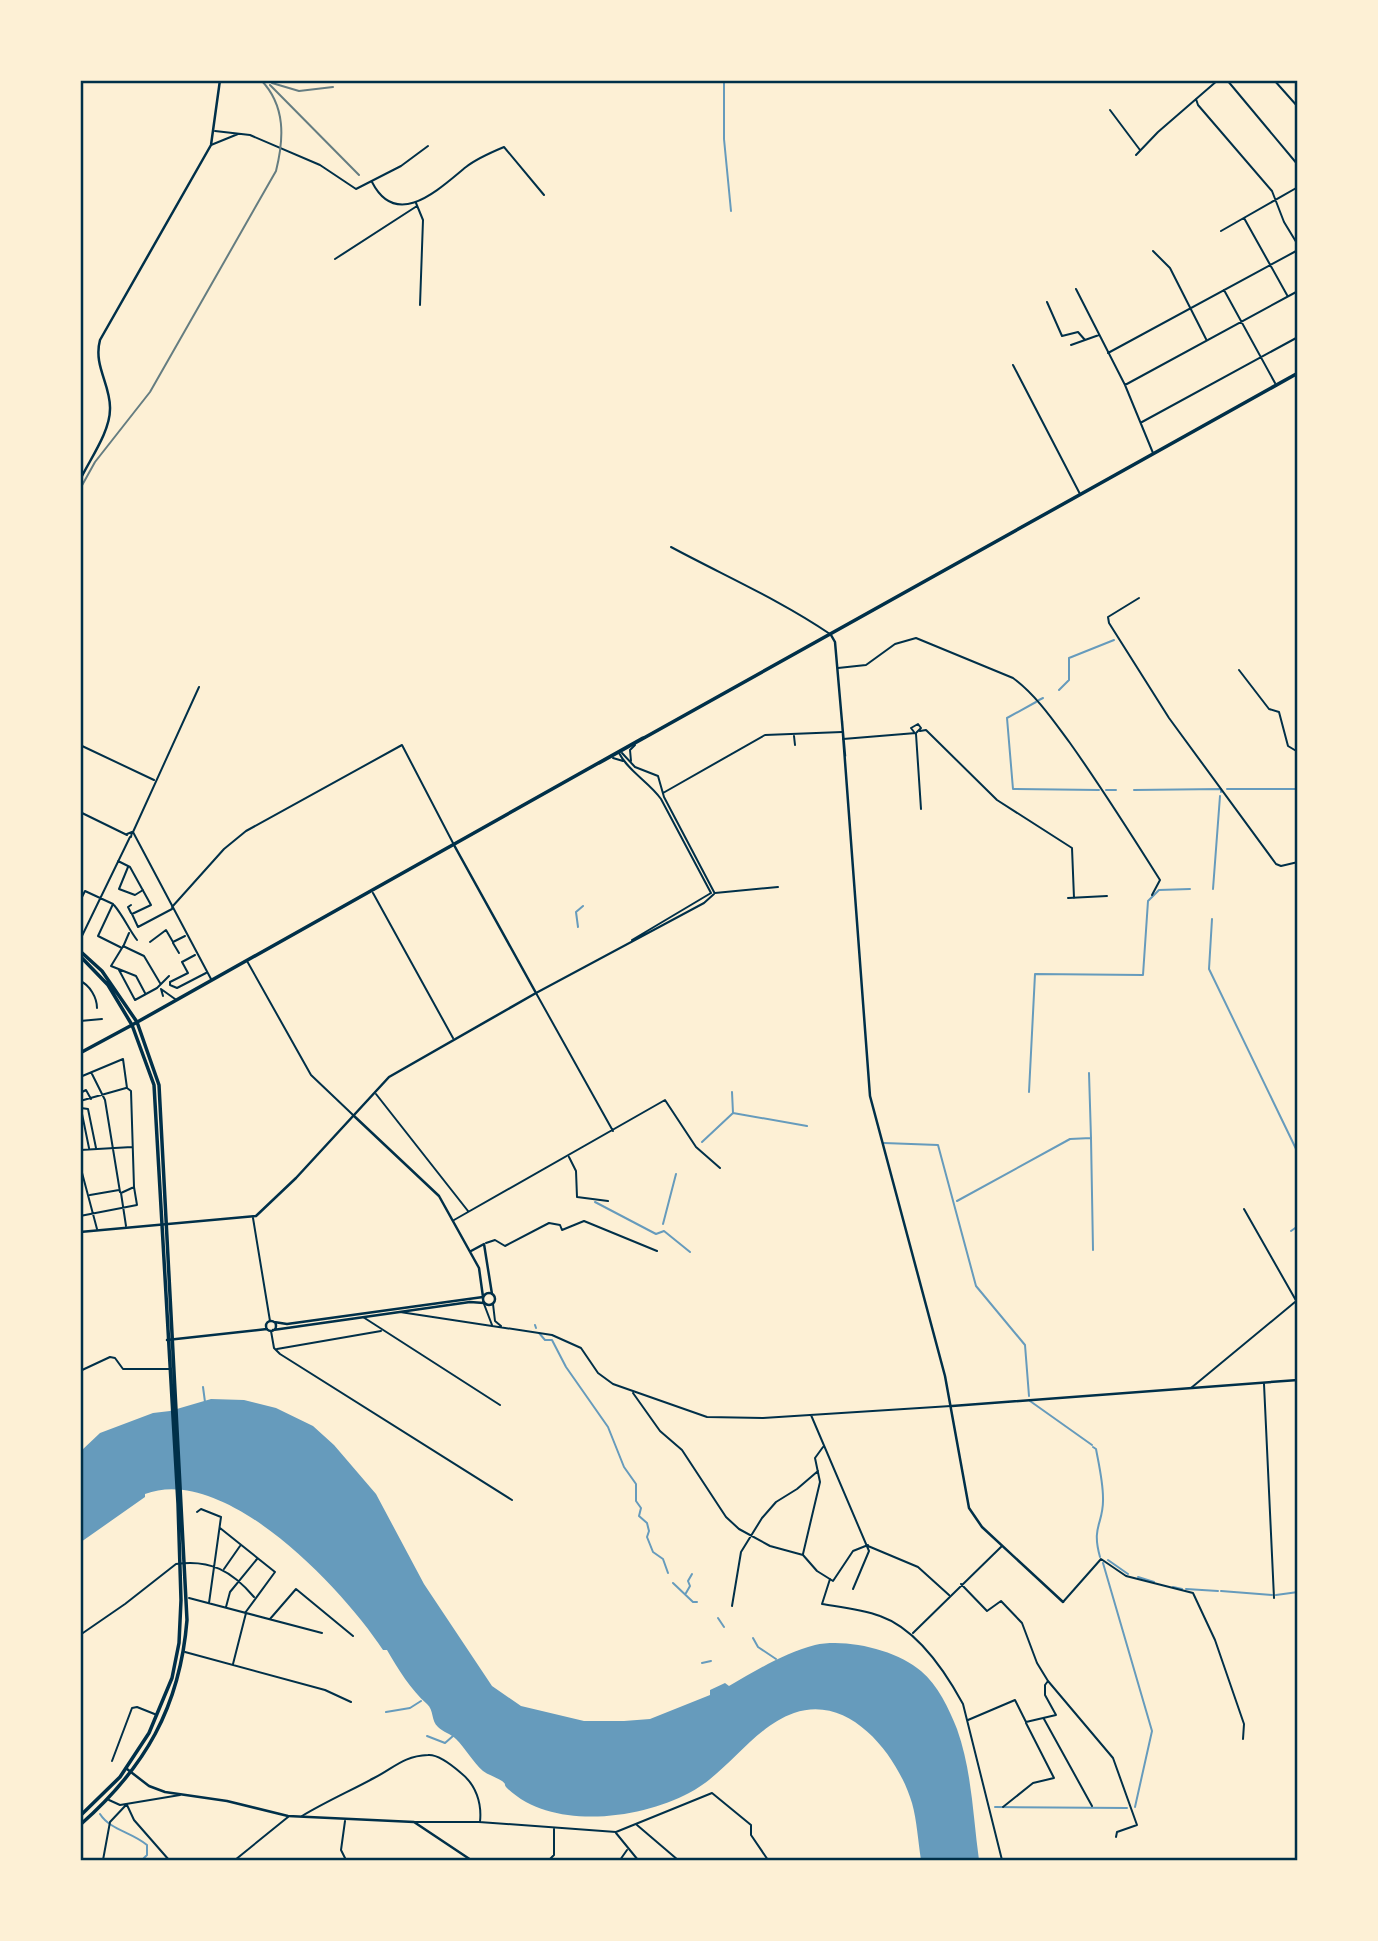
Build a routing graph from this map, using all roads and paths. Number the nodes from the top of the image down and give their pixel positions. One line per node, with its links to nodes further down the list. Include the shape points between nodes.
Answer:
1 (220, 80): 8 (street)
2 (1219, 80): 5 (street)
3 (1227, 80): 16 (street)
4 (1274, 80): 6 (street)
5 (1196, 99): 14 (street); 20 (street)
6 (1297, 107)
7 (1110, 110): 14 (street)
8 (215, 131): 9 (street); 12 (street)
9 (220, 132): 10 (street); 11 (street)
10 (242, 134): 11 (street); 17 (street, via 320,165 356,189)
11 (225, 138): 12 (street)
12 (211, 145): 51 (street, via 100,340 99,365 110,416)
13 (428, 146): 17 (street)
14 (1140, 151): 15 (street)
15 (1136, 155)
16 (1297, 166)
17 (372, 181): 21 (street, via 392,202)
18 (1297, 187): 20 (street)
19 (544, 195): 21 (street, via 504,147 468,165 424,201)
20 (1277, 200): 23 (street); 25 (street)
21 (415, 202): 22 (street)
22 (418, 206): 28 (street); 35 (street, via 423,220)
23 (1244, 218): 24 (street); 29 (street)
24 (1221, 231)
25 (1297, 245)
26 (1297, 250): 29 (street)
27 (1153, 251): 36 (street, via 1171,268)
28 (335, 259)
29 (1270, 264): 31 (street); 33 (street)
30 (1076, 289): 38 (street)
31 (1224, 289): 36 (street); 37 (street)
32 (1297, 291): 33 (street)
33 (1287, 296): 37 (street)
34 (1047, 302): 41 (street, via 1062,336 1080,332)
35 (420, 305)
36 (1190, 307): 40 (street); 43 (street)
37 (1241, 322): 40 (street); 44 (street)
38 (1100, 335): 41 (street); 43 (street)
39 (1297, 337): 44 (street)
40 (1207, 340): 48 (street)
41 (1085, 341): 42 (street)
42 (1071, 345)
43 (1108, 353): 48 (street)
44 (1261, 357): 47 (street); 49 (street)
45 (1013, 365): 52 (street)
46 (1297, 373): 47 (main road)
47 (1275, 385): 50 (main road)
48 (1125, 386): 49 (street)
49 (1141, 423): 50 (street)
50 (1154, 454): 52 (main road)
51 (80, 480)
52 (1081, 495): 55 (main road)
53 (671, 547): 55 (street, via 758,589)
54 (1139, 598): 85 (street, via 1108,617 1109,623 1169,718 1276,864)
55 (831, 635): 56 (street); 63 (main road)
56 (837, 667): 59 (street); 91 (street, via 866,665 895,644 916,638 1013,678 1052,720 1109,799 1160,880)
57 (1239, 670): 69 (street, via 1269,709 1279,712 1288,746)
58 (199, 687): 75 (street)
59 (842, 721): 60 (street); 64 (street)
60 (842, 732): 62 (street); 64 (street)
61 (917, 732): 64 (street); 80 (street); 96 (street, via 926,730 998,800 1072,848)
62 (794, 735): 67 (street); 79 (street, via 765,735)
63 (643, 738): 66 (main road); 68 (main road)
64 (844, 739): 192 (street, via 870,1096)
65 (80, 745): 75 (street)
66 (635, 745): 68 (main road); 72 (street, via 629,755)
67 (795, 745)
68 (620, 752): 70 (main road); 71 (street); 72 (street); 73 (main road)
69 (1297, 752)
70 (612, 758): 71 (street); 73 (main road)
71 (624, 761): 76 (street)
72 (633, 765): 74 (street)
73 (595, 767): 83 (main road)
74 (650, 773): 76 (street); 77 (street, via 657,775)
75 (155, 780): 82 (street)
76 (646, 780): 78 (street)
77 (658, 782): 78 (street); 79 (street)
78 (651, 785): 90 (street)
79 (663, 793): 90 (street)
80 (920, 809)
81 (80, 812): 82 (street)
82 (129, 835): 84 (street); 99 (street)
83 (454, 845): 89 (main road); 99 (street, via 402,746 246,831); 120 (street)
84 (118, 861): 86 (street); 94 (street)
85 (1297, 862)
86 (129, 866): 88 (street); 88 (street, via 119,889 135,895)
87 (778, 887): 90 (street)
88 (143, 890): 100 (street, via 151,905)
89 (372, 892): 112 (main road); 127 (street)
90 (713, 893): 120 (street)
91 (1152, 895)
92 (1108, 896): 96 (street)
93 (81, 898): 94 (street, via 85,891)
94 (100, 898): 97 (street); 101 (street)
95 (1068, 898): 96 (street)
96 (1074, 898)
97 (113, 904): 102 (street, via 126,918); 108 (street, via 98,936)
98 (131, 905): 100 (street)
99 (172, 908): 100 (street, via 138,927); 103 (street)
100 (132, 914)
101 (82, 932): 104 (street)
102 (130, 932): 105 (street); 108 (street)
103 (187, 935): 107 (street); 111 (street)
104 (80, 940)
105 (137, 940)
106 (150, 942): 107 (street, via 166,930)
107 (173, 942): 109 (street)
108 (122, 947): 113 (street, via 111,966); 118 (street, via 144,956)
109 (179, 953)
110 (80, 954): 126 (main road)
111 (197, 954): 114 (street); 114 (street, via 182,962 188,973 170,985 177,989)
112 (247, 961): 116 (main road); 137 (street, via 311,1075)
113 (119, 969): 119 (street, via 136,976); 119 (street, via 135,1000)
114 (207, 973): 116 (street)
115 (169, 976): 118 (street)
116 (211, 980): 122 (main road)
117 (80, 981): 123 (street, via 86,983)
118 (160, 984): 119 (street)
119 (145, 993)
120 (537, 993): 127 (street); 138 (street)
121 (163, 996): 122 (street, via 161,989)
122 (176, 1000): 126 (main road)
123 (97, 1008)
124 (102, 1019): 125 (street)
125 (80, 1021)
126 (134, 1023): 128 (main road); 158 (main road, via 154,1085); 159 (main road, via 159,1085)
127 (454, 1040): 132 (street, via 393,1074)
128 (80, 1053)
129 (91, 1072): 130 (street); 131 (street, via 122,1057); 134 (street)
130 (80, 1077)
131 (127, 1088): 134 (street); 139 (street, via 131,1091)
132 (374, 1091): 137 (street); 153 (street)
133 (80, 1093): 135 (street, via 86,1090)
134 (103, 1093): 135 (street); 142 (street)
135 (91, 1099): 136 (street)
136 (81, 1105): 140 (street, via 88,1109); 141 (street)
137 (353, 1115): 156 (street); 157 (street, via 439,1196)
138 (612, 1131): 144 (street); 146 (street, via 665,1100 696,1147)
139 (132, 1147): 142 (street); 147 (street)
140 (96, 1148): 141 (street); 142 (street)
141 (89, 1149): 143 (street)
142 (112, 1149): 148 (street)
143 (80, 1150)
144 (568, 1156): 150 (street, via 576,1171 577,1197); 153 (street)
145 (81, 1168): 149 (street)
146 (720, 1168)
147 (134, 1187): 148 (street); 151 (street, via 137,1205)
148 (120, 1191): 149 (street); 151 (street)
149 (88, 1196): 154 (street)
150 (608, 1201)
151 (123, 1208): 154 (street); 160 (street)
152 (1244, 1209): 169 (street)
153 (468, 1212): 157 (street)
154 (93, 1214): 155 (street); 161 (street)
155 (80, 1216)
156 (253, 1217): 159 (street); 174 (street)
157 (453, 1220): 164 (street)
158 (160, 1223): 159 (street); 160 (street); 181 (main road)
159 (167, 1223): 182 (main road)
160 (126, 1226): 161 (street)
161 (97, 1229): 162 (street)
162 (80, 1232)
163 (484, 1244): 164 (street); 165 (street, via 495,1240 505,1246 549,1223 562,1230 584,1221); 166 (street)
164 (471, 1251): 167 (street, via 483,1279)
165 (657, 1251)
166 (492, 1294): 167 (street); 170 (street)
167 (483, 1297): 168 (street); 174 (street, via 287,1324)
168 (484, 1303): 170 (street); 171 (street); 176 (street)
169 (1296, 1303): 189 (street)
170 (493, 1304): 173 (street)
171 (400, 1312): 172 (street); 176 (street)
172 (363, 1317): 179 (street); 180 (street)
173 (495, 1321): 176 (street); 177 (street)
174 (272, 1322): 175 (street); 179 (street)
175 (266, 1325): 178 (street); 179 (street)
176 (492, 1325): 177 (street)
177 (502, 1327): 190 (street, via 552,1335 581,1348 606,1380)
178 (258, 1329): 179 (street); 182 (street)
179 (270, 1330): 183 (street)
180 (382, 1331): 183 (street); 191 (street)
181 (167, 1340): 182 (street); 184 (main road)
182 (172, 1340): 188 (main road)
183 (275, 1350): 196 (street)
184 (169, 1369): 185 (street, via 123,1369 110,1357); 188 (main road)
185 (80, 1371)
186 (1297, 1380): 187 (street)
187 (1264, 1382): 189 (street); 217 (street)
188 (174, 1387): 197 (main road)
189 (1191, 1388): 192 (street)
190 (633, 1393): 193 (street, via 716,1419); 200 (street, via 660,1432 682,1450 726,1517)
191 (500, 1405)
192 (952, 1406): 193 (street); 203 (street, via 969,1508 974,1519)
193 (811, 1415): 194 (street)
194 (824, 1446): 195 (street, via 815,1458); 202 (street)
195 (818, 1471): 200 (street, via 769,1509); 204 (street, via 816,1511)
196 (512, 1500)
197 (181, 1504): 206 (main road); 207 (main road)
198 (197, 1512): 199 (street, via 219,1514)
199 (220, 1528): 201 (street); 208 (street)
200 (753, 1535): 204 (street, via 770,1546); 220 (street, via 741,1552)
201 (241, 1545): 205 (street); 209 (street)
202 (867, 1545): 211 (street, via 853,1551); 213 (street, via 869,1556); 214 (street, via 918,1567)
203 (1003, 1545): 212 (street); 218 (street)
204 (803, 1555): 211 (street)
205 (258, 1558): 210 (street); 216 (street, via 275,1572)
206 (179, 1563): 207 (street); 223 (main road); 227 (street)
207 (185, 1563): 208 (street); 215 (main road)
208 (214, 1565): 209 (street); 219 (street)
209 (224, 1569): 210 (street)
210 (239, 1580): 216 (street); 221 (street)
211 (831, 1580): 230 (street, via 822,1604 883,1617)
212 (961, 1584): 214 (street); 234 (street, via 987,1611 1001,1601 1022,1623)
213 (853, 1589)
214 (949, 1595): 230 (street)
215 (187, 1597): 219 (street); 224 (main road)
216 (254, 1597): 222 (street)
217 (1274, 1598)
218 (1063, 1602): 240 (street, via 1101,1559 1126,1576 1193,1593 1244,1724)
219 (209, 1603): 221 (street)
220 (732, 1606)
221 (226, 1608): 222 (street)
222 (245, 1613): 225 (street); 233 (street)
223 (181, 1619): 224 (main road); 228 (main road)
224 (187, 1620): 229 (main road)
225 (270, 1620): 226 (street); 231 (street, via 295,1589)
226 (323, 1633)
227 (80, 1634)
228 (180, 1634): 229 (main road); 236 (main road, via 172,1678)
229 (186, 1634): 232 (main road)
230 (912, 1634): 238 (street, via 948,1679)
231 (353, 1636)
232 (184, 1651): 233 (street); 243 (main road, via 168,1709)
233 (233, 1665): 235 (street, via 325,1690)
234 (1048, 1681): 237 (street, via 1045,1695 1056,1714); 261 (street, via 1113,1758 1137,1825 1117,1832)
235 (351, 1702)
236 (158, 1715): 241 (street, via 132,1708); 242 (main road)
237 (1044, 1718): 239 (street); 247 (street)
238 (967, 1720): 239 (street, via 1014,1700); 273 (street)
239 (1026, 1722): 248 (street, via 1054,1778 1033,1783)
240 (1243, 1739)
241 (112, 1761)
242 (127, 1769): 243 (street); 249 (main road)
243 (132, 1774): 244 (street, via 156,1789); 245 (main road)
244 (181, 1795): 246 (street); 250 (street)
245 (109, 1800): 246 (street); 256 (main road)
246 (126, 1804): 263 (street, via 110,1822); 264 (street)
247 (1092, 1806)
248 (1003, 1807)
249 (80, 1814)
250 (288, 1816): 251 (street); 265 (street)
251 (298, 1818): 252 (street); 255 (street, via 375,1778 399,1760 430,1755 473,1784)
252 (345, 1820): 253 (street); 266 (street, via 341,1850)
253 (414, 1822): 254 (street); 258 (street)
254 (427, 1822): 255 (street); 258 (street)
255 (480, 1822): 259 (street)
256 (80, 1825)
257 (636, 1825): 260 (street); 271 (street); 272 (street, via 712,1793 751,1825 751,1835)
258 (425, 1827): 267 (street)
259 (554, 1828): 260 (street); 268 (street, via 554,1855)
260 (616, 1832): 262 (street)
261 (1116, 1837)
262 (628, 1850): 269 (street); 270 (street)
263 (103, 1860)
264 (169, 1860)
265 (235, 1860)
266 (346, 1860)
267 (471, 1860)
268 (549, 1860)
269 (620, 1860)
270 (638, 1860)
271 (678, 1860)
272 (768, 1860)
273 (1002, 1860)

